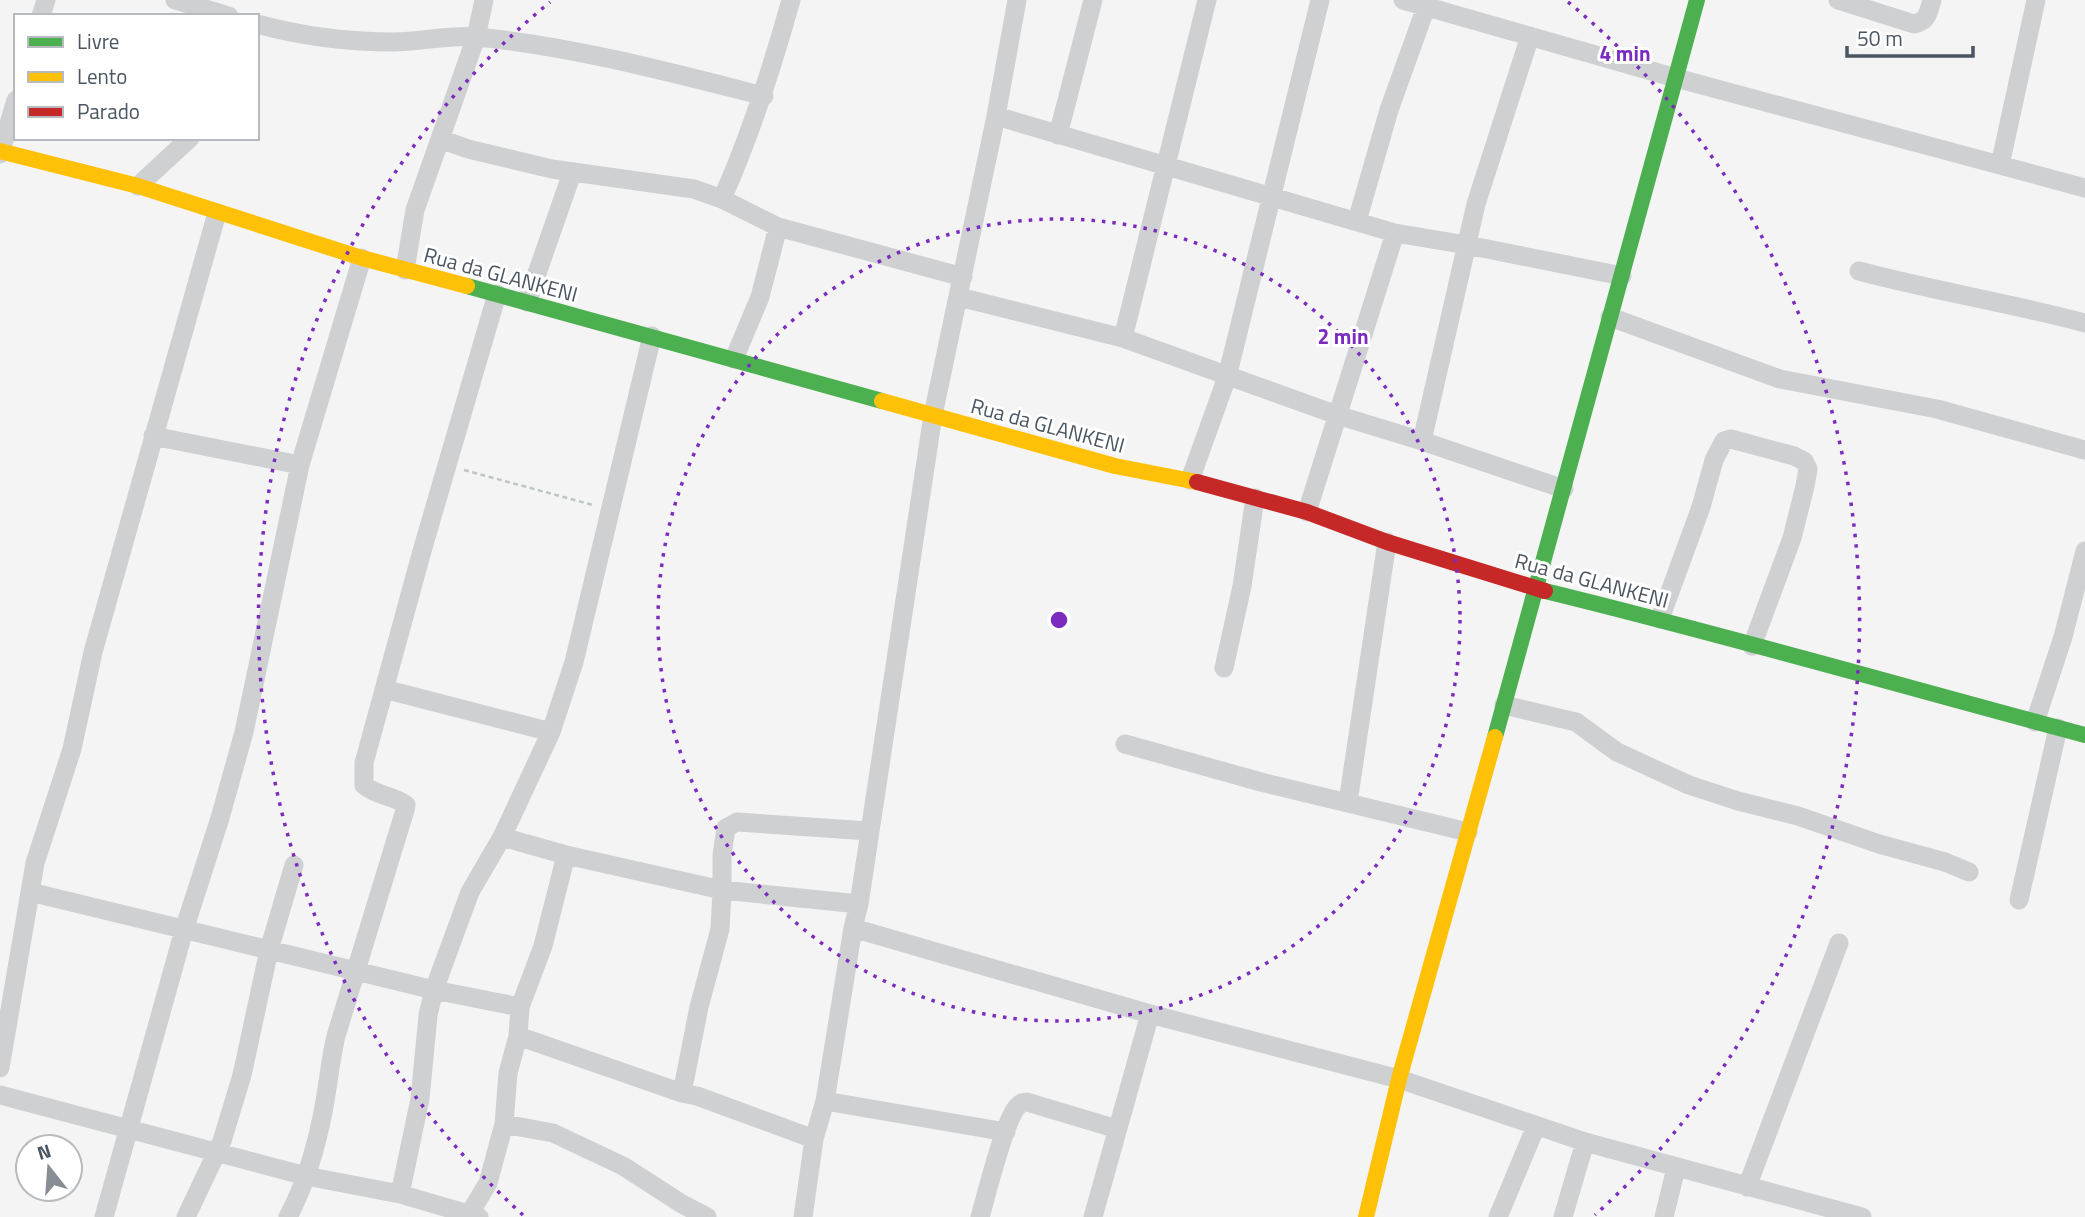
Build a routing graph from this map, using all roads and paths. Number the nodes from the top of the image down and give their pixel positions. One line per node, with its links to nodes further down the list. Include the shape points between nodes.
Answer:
1 (175, 0): 14 (street)
2 (484, 0): 17 (street)
3 (791, 0): 19 (street)
4 (1017, 0): 21 (street)
5 (1093, 0): 22 (street)
6 (1207, 0): 27 (street)
7 (1320, 0): 31 (street)
8 (1403, 0): 13 (street)
9 (1697, 0): 18 (street)
10 (1838, 0): 11 (street, via 1914,24 1927,17)
11 (1932, 0)
12 (2036, 0): 26 (street)
13 (1426, 7): 16 (street); 34 (street, via 1389,110)
14 (222, 14)
15 (259, 24): 17 (street, via 337,40)
16 (1530, 36): 18 (street); 37 (street)
17 (476, 37): 19 (street, via 601,55); 23 (street)
18 (1675, 78): 26 (street); 41 (street)
19 (764, 96): 32 (street)
20 (14, 106): 25 (street)
21 (996, 116): 22 (street); 42 (street)
22 (1058, 135): 27 (street)
23 (440, 139): 28 (street); 39 (street, via 415,210)
24 (188, 140): 29 (street)
25 (0, 152): 29 (street, Rua da GLANKENI)
26 (2000, 165): 30 (street)
27 (1165, 167): 31 (street); 49 (street)
28 (572, 173): 32 (street, via 674,185); 45 (street)
29 (138, 186): 33 (street, Rua da GLANKENI)
30 (2085, 188)
31 (1271, 196): 34 (street); 51 (street)
32 (722, 199): 35 (street)
33 (217, 213): 38 (street, Rua da GLANKENI); 54 (street)
34 (1357, 221): 36 (street)
35 (778, 227): 42 (street); 50 (street, via 760,297)
36 (1395, 233): 37 (street); 53 (street)
37 (1467, 244): 41 (street); 55 (street)
38 (362, 258): 39 (street, Rua da GLANKENI); 57 (street)
39 (405, 270): 43 (street, Rua da GLANKENI)
40 (1859, 271): 47 (street)
41 (1622, 276): 46 (street)
42 (963, 277): 44 (street)
43 (497, 294): 45 (street, Rua da GLANKENI); 58 (street)
44 (959, 297): 49 (street); 52 (street)
45 (527, 302): 48 (street, Rua da GLANKENI)
46 (1610, 317): 56 (street, via 1780,379 1937,409); 60 (street)
47 (2085, 323)
48 (652, 336): 50 (street, Rua da GLANKENI); 62 (street)
49 (1122, 338): 51 (street)
50 (734, 359): 52 (street, Rua da GLANKENI)
51 (1227, 377): 53 (street); 59 (street)
52 (933, 415): 59 (street, Rua da GLANKENI, via 1115,466); 78 (street)
53 (1337, 415): 55 (street); 63 (street)
54 (153, 436): 57 (street); 85 (street)
55 (1422, 441): 60 (street)
56 (2085, 450)
57 (300, 465): 89 (street, via 244,732)
58 (447, 465): 62 (path); 70 (street)
59 (1191, 480): 61 (street, Rua da GLANKENI)
60 (1563, 489): 66 (street)
61 (1255, 498): 63 (street, Rua da GLANKENI); 69 (street)
62 (610, 510): 74 (street, via 574,662)
63 (1307, 512): 64 (street, Rua da GLANKENI)
64 (1387, 542): 66 (street, Rua da GLANKENI); 77 (street)
65 (2085, 551): 72 (street)
66 (1536, 589): 67 (street, Rua da GLANKENI); 71 (street)
67 (1660, 619): 68 (street, Rua da GLANKENI); 68 (street, via 1724,441 1794,456 1808,469 1805,486 1792,538)
68 (1752, 646): 72 (street, Rua da GLANKENI)
69 (1224, 668)
70 (384, 689): 74 (street); 92 (street, via 362,777 370,791 406,805)
71 (1504, 705): 79 (street); 83 (street, via 1576,722 1617,752 1689,785)
72 (2035, 722): 73 (street, Rua da GLANKENI)
73 (2058, 728): 75 (street, Rua da GLANKENI); 86 (street)
74 (551, 732): 80 (street)
75 (2085, 735)
76 (1125, 744): 77 (street)
77 (1348, 802): 79 (street)
78 (869, 831): 84 (street, via 733,822 726,828); 87 (street)
79 (1468, 832): 99 (street)
80 (502, 837): 81 (street); 93 (street, via 470,892)
81 (566, 855): 84 (street); 94 (street, via 543,946)
82 (294, 865): 91 (street)
83 (1969, 872)
84 (722, 890): 87 (street); 100 (street, via 720,929)
85 (30, 892): 89 (street); 97 (street)
86 (2019, 901)
87 (859, 904): 88 (street)
88 (853, 928): 95 (street); 102 (street)
89 (184, 930): 91 (street); 105 (street)
90 (1839, 943): 113 (street)
91 (269, 950): 92 (street); 110 (street, via 242,1075)
92 (357, 971): 93 (street); 112 (street, via 329,1063 323,1115)
93 (434, 990): 94 (street); 114 (street, via 420,1099)
94 (520, 1007): 96 (street)
95 (1150, 1014): 99 (street); 106 (street)
96 (518, 1036): 100 (street); 103 (street, via 508,1073)
97 (2, 1038): 98 (street)
98 (0, 1068)
99 (1399, 1079): 104 (street); 123 (street)
100 (682, 1093): 108 (street)
101 (0, 1095): 105 (street)
102 (825, 1101): 107 (street); 108 (street)
103 (504, 1124): 115 (street, via 488,1183); 120 (street, via 553,1133 623,1166)
104 (1536, 1126): 109 (street); 124 (street)
105 (129, 1129): 110 (street); 117 (street)
106 (1117, 1129): 107 (street, via 1022,1102); 122 (street)
107 (1006, 1132): 121 (street)
108 (814, 1139): 116 (street)
109 (1586, 1142): 111 (street); 125 (street)
110 (216, 1153): 112 (street); 118 (street)
111 (1676, 1168): 113 (street); 126 (street)
112 (306, 1177): 114 (street); 119 (street)
113 (1747, 1187): 127 (street)
114 (400, 1194): 115 (street)
115 (463, 1214)
116 (807, 1216)
117 (104, 1217)
118 (186, 1217)
119 (288, 1217)
120 (707, 1217)
121 (980, 1217)
122 (1093, 1217)
123 (1366, 1217)
124 (1498, 1217)
125 (1563, 1217)
126 (1664, 1217)
127 (1862, 1217)

